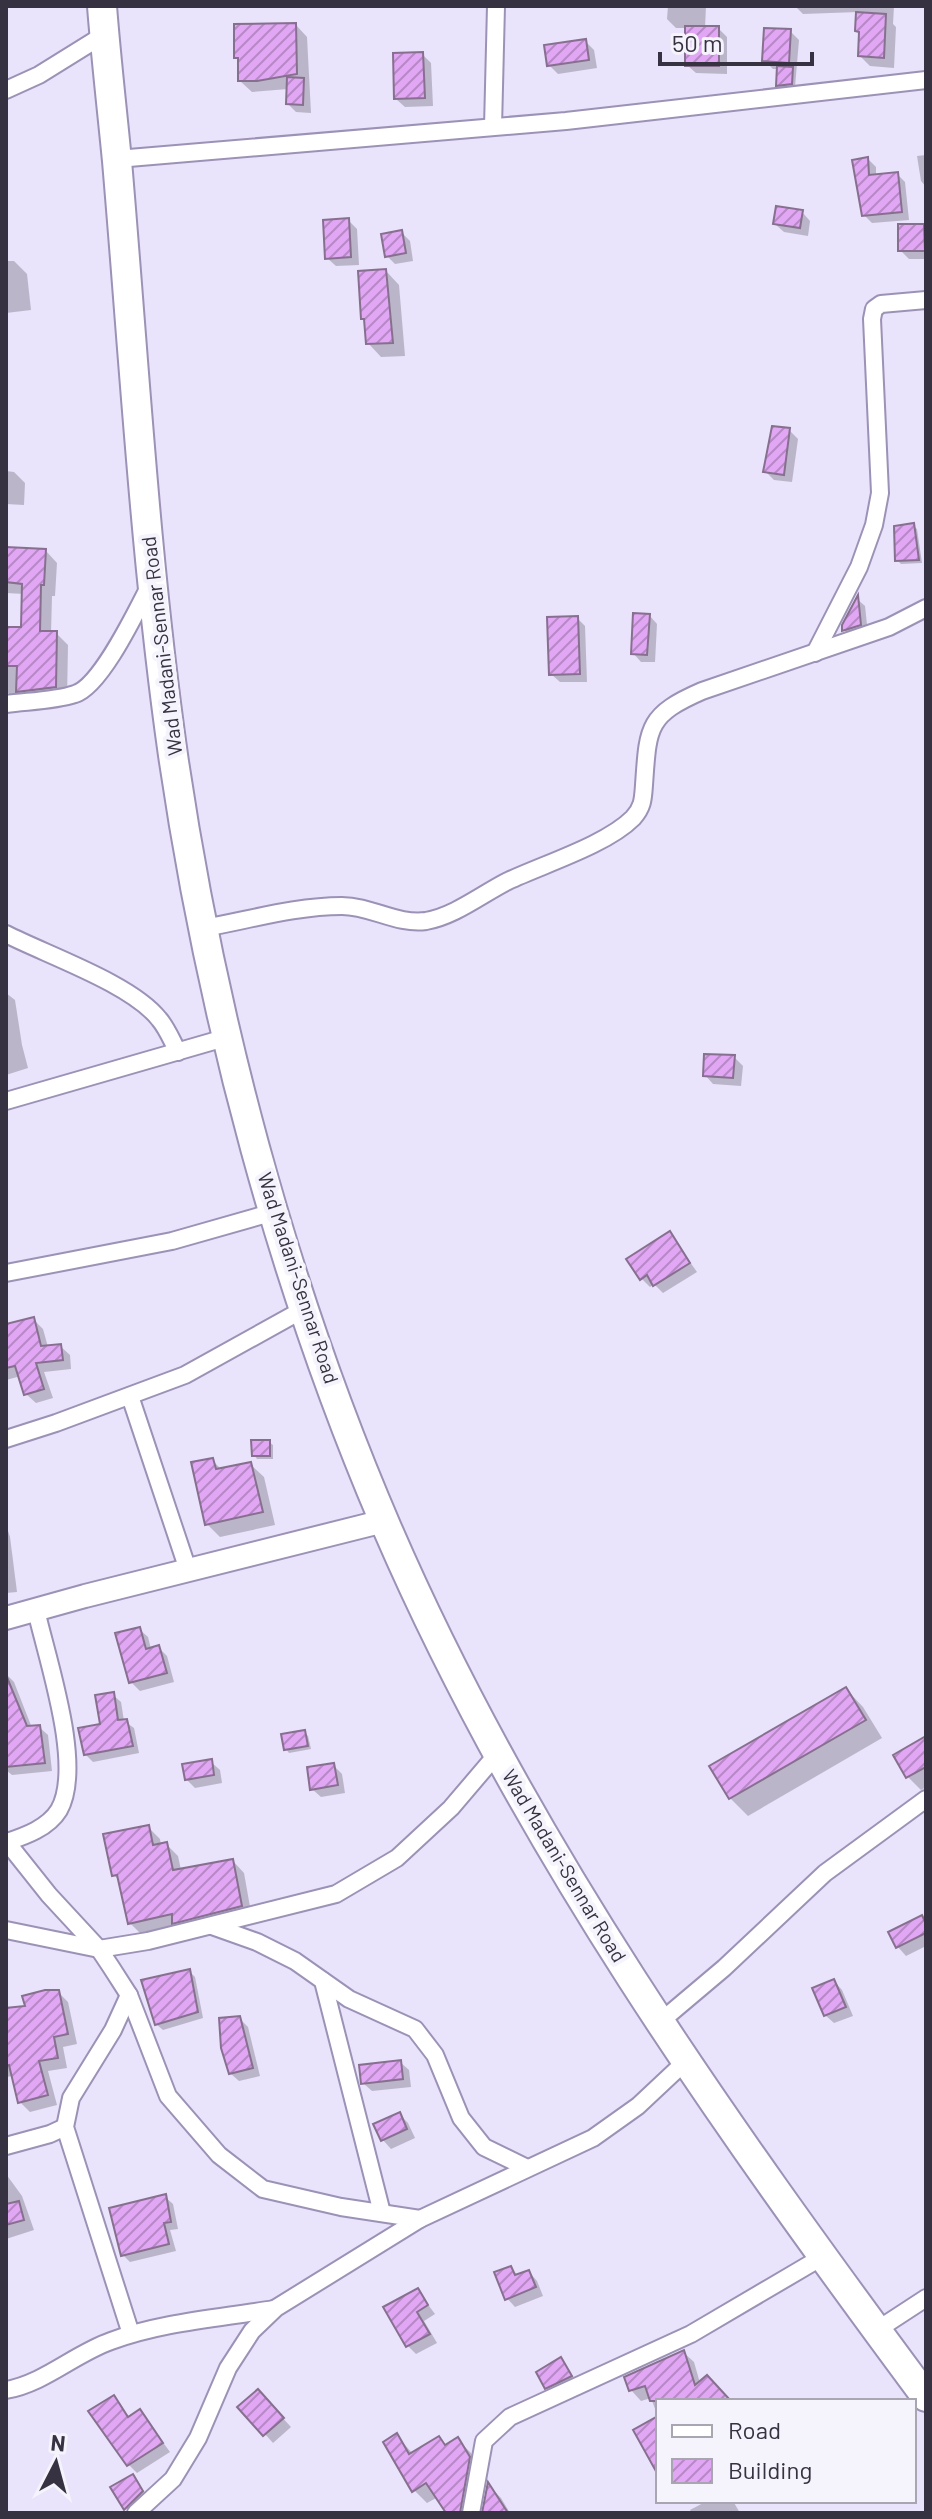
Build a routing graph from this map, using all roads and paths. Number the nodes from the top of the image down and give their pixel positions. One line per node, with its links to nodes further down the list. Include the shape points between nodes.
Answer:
1 (102, 6): 3 (highway, Wad Madani-Sennar Road)
2 (496, 6): 6 (street)
3 (105, 34): 5 (street); 7 (highway, Wad Madani-Sennar Road)
4 (926, 80): 6 (street)
5 (6, 90)
6 (493, 127): 7 (street)
7 (117, 159): 9 (highway, Wad Madani-Sennar Road)
8 (926, 300): 11 (street, via 874,309 880,493 859,567)
9 (153, 580): 12 (street, via 89,686 76,694); 13 (highway, Wad Madani-Sennar Road, via 174,756)
10 (926, 608): 11 (street)
11 (815, 653): 13 (street, via 672,704 657,717 648,739 643,804 632,818 614,833 450,913 407,921 345,906)
12 (6, 704)
13 (204, 928): 15 (highway, Wad Madani-Sennar Road)
14 (6, 934): 16 (street, via 84,969 142,1003 160,1019)
15 (228, 1037): 16 (street); 18 (highway, Wad Madani-Sennar Road)
16 (178, 1052): 17 (street)
17 (6, 1101)
18 (274, 1212): 19 (street, via 172,1241); 20 (highway, Wad Madani-Sennar Road)
19 (6, 1273)
20 (304, 1309): 21 (street, via 185,1375); 23 (highway, Wad Madani-Sennar Road)
21 (130, 1396): 22 (street); 24 (street)
22 (6, 1439)
23 (384, 1521): 24 (street); 27 (highway, Wad Madani-Sennar Road)
24 (188, 1570): 25 (street)
25 (36, 1610): 26 (street); 29 (street, via 69,1774 58,1811 34,1833)
26 (6, 1618)
27 (497, 1754): 30 (street, via 451,1808 397,1858 336,1894); 35 (highway, Wad Madani-Sennar Road)
28 (926, 1799): 35 (street, via 825,1873)
29 (6, 1842): 32 (street)
30 (210, 1926): 32 (street); 33 (street, via 257,1942)
31 (6, 1930): 32 (street)
32 (99, 1949): 34 (street)
33 (323, 1981): 39 (street, via 415,2029 435,2055 461,2118 484,2147); 40 (street)
34 (129, 1995): 37 (street, via 71,2098); 40 (street, via 168,2096 219,2155 263,2189)
35 (660, 2022): 36 (highway, Wad Madani-Sennar Road)
36 (686, 2061): 39 (street, via 638,2106 593,2138); 42 (highway, Wad Madani-Sennar Road)
37 (65, 2127): 38 (street); 48 (street)
38 (6, 2146)
39 (527, 2168): 41 (street)
40 (382, 2213): 41 (street)
41 (420, 2219): 44 (street)
42 (822, 2257): 47 (highway, Wad Madani-Sennar Road); 52 (street, via 691,2334 510,2417 484,2441)
43 (926, 2298): 46 (street)
44 (276, 2308): 48 (street); 51 (street, via 252,2331 228,2368 198,2438 173,2479)
45 (926, 2308): 46 (street)
46 (904, 2313): 47 (street)
47 (877, 2330): 50 (highway, Wad Madani-Sennar Road)
48 (131, 2334): 49 (street)
49 (6, 2390)
50 (926, 2397)
51 (136, 2513)
52 (471, 2513)

